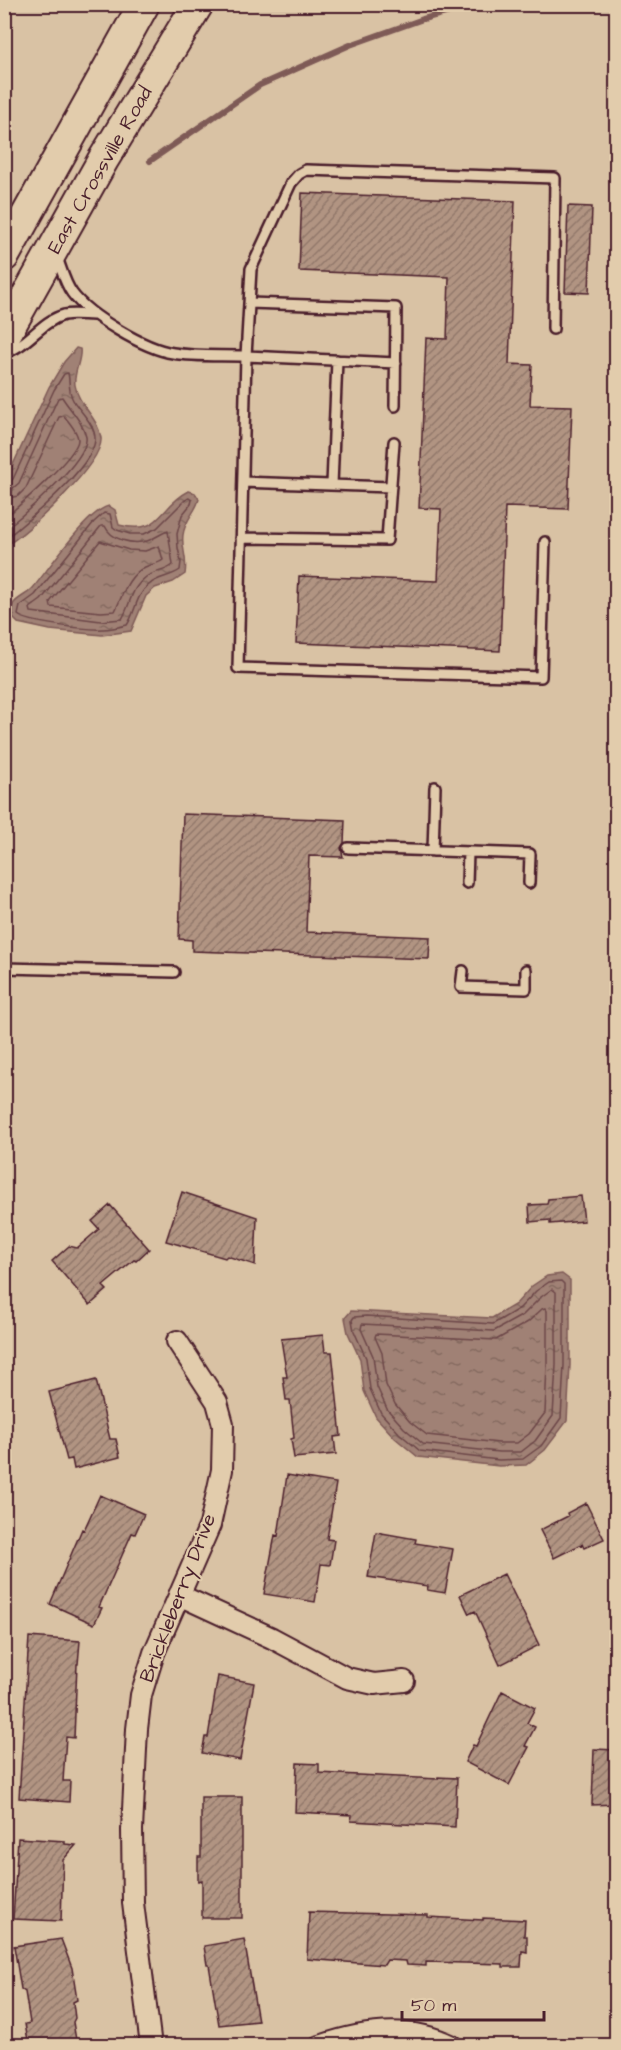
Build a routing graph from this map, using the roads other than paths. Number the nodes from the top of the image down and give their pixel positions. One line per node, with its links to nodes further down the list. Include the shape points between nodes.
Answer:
1 (144, 4): 4 (main road, East Crossville Road)
2 (198, 4): 3 (main road, East Crossville Road)
3 (54, 248): 6 (lane, via 72,294); 8 (main road, East Crossville Road)
4 (4, 256)
5 (249, 303): 7 (lane, via 250,269 291,183 306,170 555,178); 10 (lane); 12 (lane, via 396,308)
6 (93, 315): 9 (lane, via 67,314 56,318); 10 (lane, via 154,348 172,353)
7 (553, 329)
8 (4, 337)
9 (4, 353)
10 (246, 356): 11 (lane); 15 (lane)
11 (337, 360): 12 (lane); 16 (lane)
12 (396, 363): 13 (lane)
13 (395, 405)
14 (393, 442): 17 (lane)
15 (243, 482): 16 (lane); 18 (lane)
16 (332, 485): 17 (lane)
17 (391, 487): 18 (lane, via 387,540)
18 (242, 538): 19 (lane, via 238,668 541,677)
19 (545, 542)
20 (435, 787): 22 (lane)
21 (348, 848): 22 (lane)
22 (433, 851): 23 (lane)
23 (468, 852): 24 (lane); 25 (lane, via 530,854)
24 (467, 883)
25 (529, 883)
26 (4, 968): 29 (lane)
27 (526, 970): 28 (lane, via 526,990 462,987)
28 (463, 971)
29 (174, 972)
30 (177, 1341): 31 (street, Brickleberry Drive, via 217,1402 223,1424 222,1470 210,1525)
31 (179, 1595): 32 (street, via 346,1678 374,1684); 33 (street, Brickleberry Drive, via 154,1653 141,1695 137,1729 133,1903)
32 (404, 1681)
33 (151, 2046)
34 (320, 2046): 35 (street, via 385,2032 434,2036)
35 (452, 2046)

